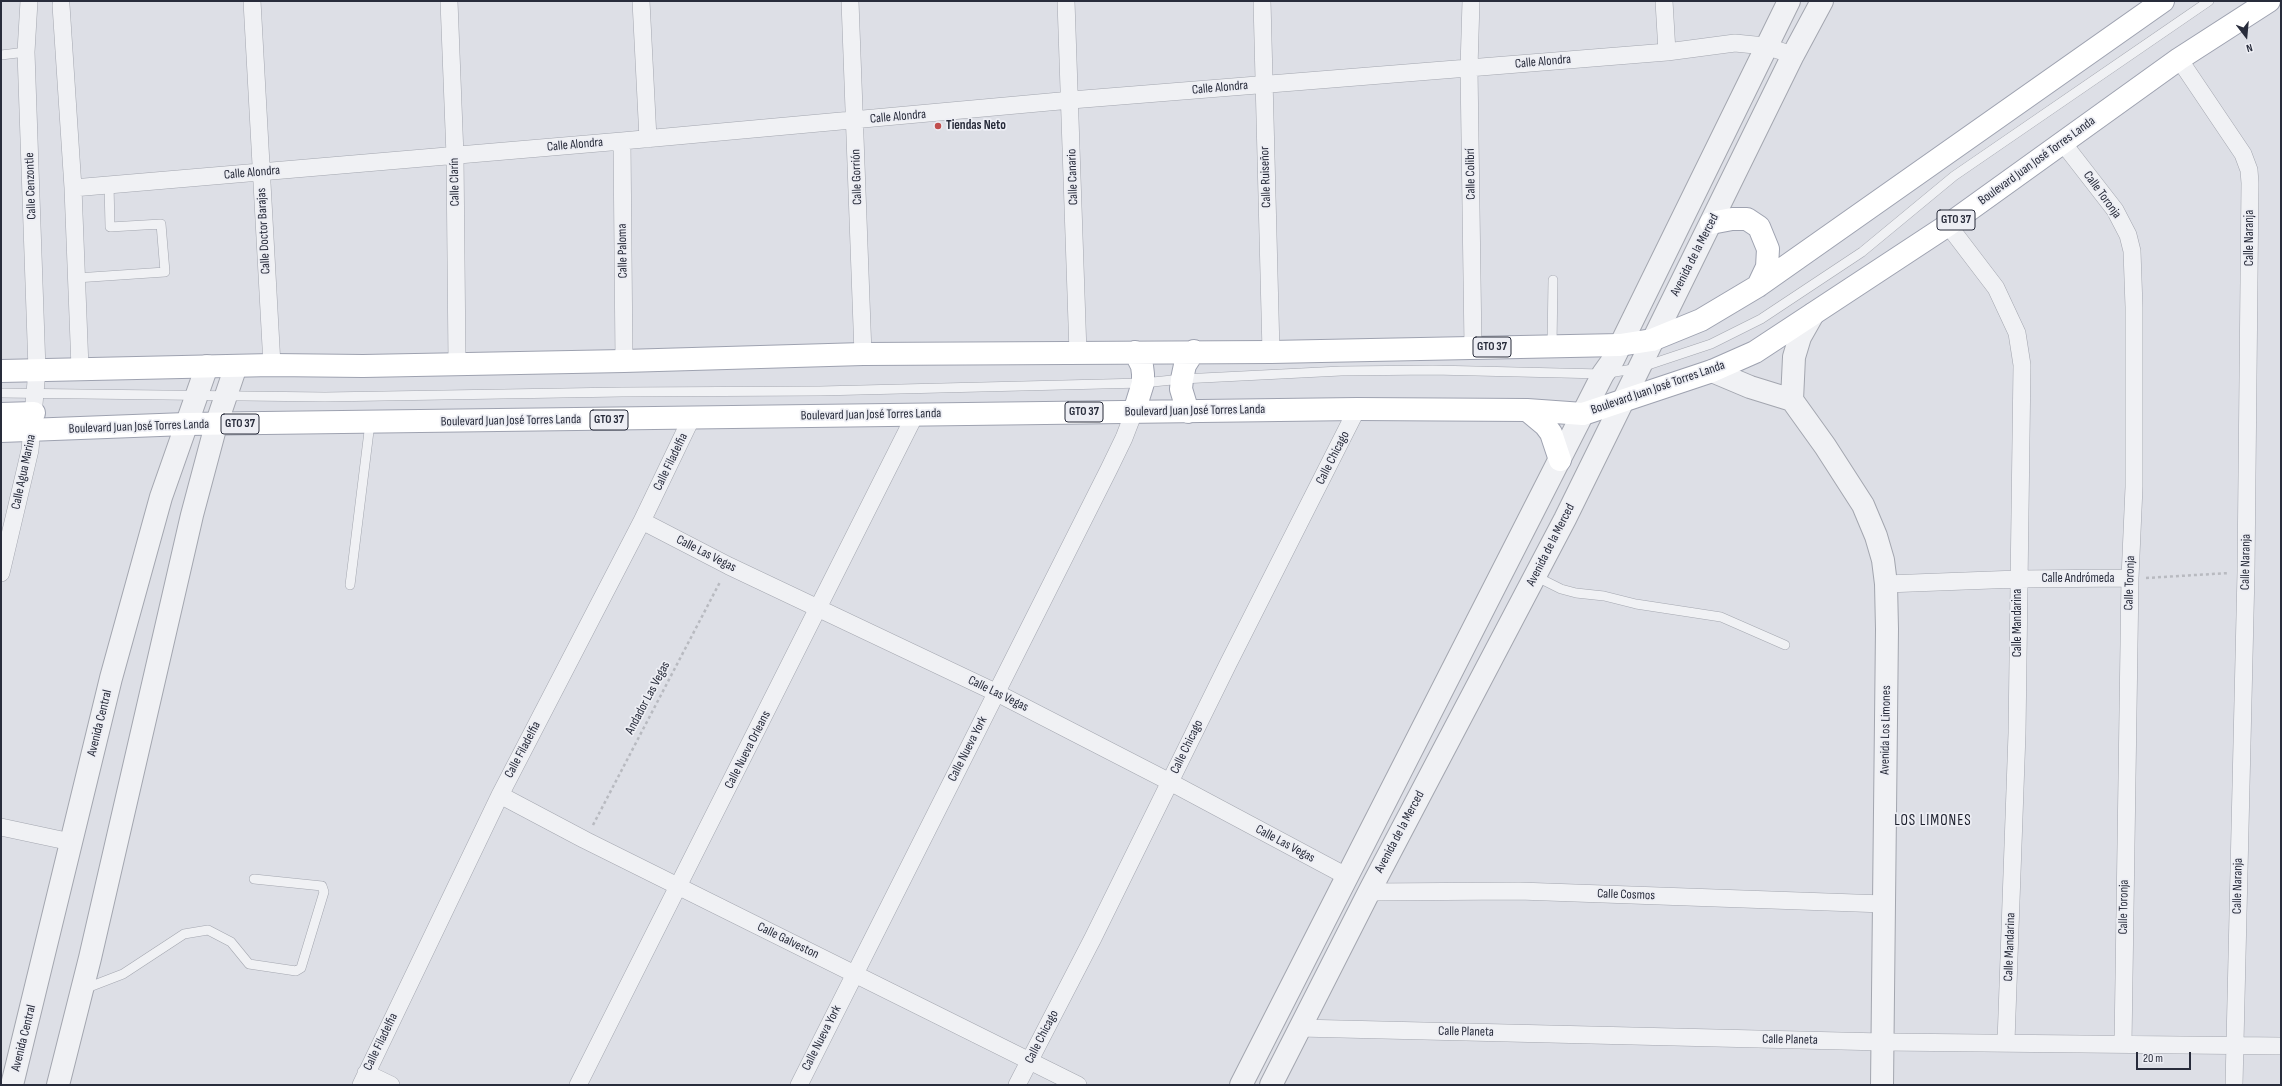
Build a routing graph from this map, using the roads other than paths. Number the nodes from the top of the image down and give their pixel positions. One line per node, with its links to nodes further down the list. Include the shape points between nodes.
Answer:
1 (29, 1): 17 (street, Calle Cenzontle)
2 (252, 1): 30 (street, Calle Doctor Barajas)
3 (449, 1): 29 (street, Calle Clarín)
4 (640, 1): 26 (street)
5 (850, 1): 25 (street, Calle Gorrión)
6 (1066, 1): 24 (street, Calle Canario)
7 (1262, 1): 23 (street, Calle Ruiseñor)
8 (1471, 1): 22 (street, Calle Colibrí)
9 (1664, 1): 18 (street)
10 (1789, 1): 16 (street, Avenida de la Merced)
11 (1822, 1): 20 (street, Avenida de la Merced)
12 (2163, 1): 37 (main road, GTO 37)
13 (2209, 1): 54 (lane, via 1954,176 1862,252 1761,319 1711,344)
14 (2270, 1): 21 (main road, Boulevard Juan José Torres Landa / GTO 37)
15 (61, 5): 32 (street)
16 (1765, 46): 18 (street, Calle Alondra, via 1735,43); 20 (street, Calle Alondra); 40 (street, Avenida de la Merced)
17 (26, 52): 19 (lane); 55 (street, Calle Cenzontle)
18 (1667, 52): 22 (street, Calle Alondra)
19 (1, 55)
20 (1793, 55): 33 (street, Avenida de la Merced)
21 (2179, 59): 28 (main road, Boulevard Juan José Torres Landa / GTO 37); 107 (street, Calle Naranja, via 2243,154 2249,170 2246,572)
22 (1469, 68): 23 (street, Calle Alondra); 42 (street, Calle Colibrí)
23 (1263, 85): 24 (street, Calle Alondra); 45 (street, Calle Ruiseñor)
24 (1070, 100): 25 (street, Calle Alondra); 46 (street, Calle Canario)
25 (855, 121): 26 (street, Calle Alondra); 47 (street, Calle Gorrión)
26 (648, 139): 27 (street, Calle Alondra)
27 (622, 141): 29 (street, Calle Alondra); 48 (street, Calle Paloma)
28 (2063, 143): 34 (main road, Boulevard Juan José Torres Landa / GTO 37); 85 (street, Calle Toronja, via 2116,210 2128,235 2132,251 2134,487)
29 (455, 156): 30 (street, Calle Alondra); 49 (street, Calle Clarín)
30 (261, 172): 31 (street, Calle Alondra); 50 (street, Calle Doctor Barajas)
31 (109, 184): 32 (street, Calle Alondra); 35 (lane, via 110,227 161,224 165,272)
32 (73, 188): 35 (street)
33 (1711, 223): 37 (main road, via 1747,219 1759,227 1768,249 1767,266); 39 (street, Avenida de la Merced)
34 (1948, 225): 38 (main road, Boulevard Juan José Torres Landa / GTO 37); 86 (street, Calle Mandarina, via 1996,288 2017,333 2023,395)
35 (76, 278): 53 (street)
36 (1553, 280): 41 (lane)
37 (1758, 286): 39 (main road, GTO 37, via 1701,320)
38 (1813, 314): 57 (main road, Boulevard Juan José Torres Landa / GTO 37, via 1755,352); 64 (street, via 1800,337 1794,357)
39 (1652, 340): 40 (main road, GTO 37); 54 (street, Avenida de la Merced)
40 (1620, 345): 41 (main road, GTO 37); 58 (street, Avenida de la Merced)
41 (1552, 346): 42 (main road, GTO 37)
42 (1473, 347): 45 (main road, GTO 37)
43 (1194, 351): 44 (main road, GTO 37); 45 (main road, GTO 37); 59 (main road, via 1185,365)
44 (1135, 352): 46 (main road, GTO 37); 60 (main road, via 1142,366)
45 (1271, 352)
46 (1078, 353): 47 (main road, GTO 37)
47 (863, 354): 48 (main road, GTO 37)
48 (624, 361): 49 (main road, GTO 37)
49 (457, 362): 50 (main road, GTO 37, via 363,366)
50 (272, 365): 52 (main road, GTO 37)
51 (207, 366): 52 (main road, GTO 37); 53 (main road, GTO 37); 63 (street, Avenida Central)
52 (236, 366): 62 (street)
53 (80, 368): 55 (main road, GTO 37)
54 (1638, 368): 58 (lane); 65 (street, Avenida de la Merced)
55 (37, 370): 56 (main road, GTO 37); 68 (street, Calle Agua Marina)
56 (1, 371)
57 (1712, 371): 64 (street, via 1750,387); 65 (main road, Boulevard Juan José Torres Landa / GTO 37)
58 (1603, 374): 59 (lane, via 1432,370 1340,371); 72 (street, Avenida de la Merced)
59 (1182, 379): 60 (lane); 70 (main road, via 1181,389)
60 (1143, 383): 62 (lane, via 820,391 326,397); 69 (main road)
61 (1, 393): 68 (lane)
62 (228, 394): 63 (lane); 77 (street)
63 (197, 396): 68 (lane); 76 (street, Avenida Central)
64 (1792, 400): 87 (street, Avenida Los Limones, via 1863,505 1876,536)
65 (1622, 402): 72 (main road, Boulevard Juan José Torres Landa / GTO 37); 84 (street, Avenida de la Merced)
66 (1357, 409): 67 (main road, Boulevard Juan José Torres Landa / GTO 37); 70 (main road, Boulevard Juan José Torres Landa / GTO 37); 92 (street, Calle Chicago)
67 (1527, 410): 72 (main road, Boulevard Juan José Torres Landa / GTO 37); 79 (main road, via 1551,433)
68 (34, 412): 71 (main road); 76 (main road, Boulevard Juan José Torres Landa / GTO 37); 78 (main road, Boulevard Juan José Torres Landa / GTO 37); 83 (street, Calle Agua Marina)
69 (1134, 412): 70 (main road, Boulevard Juan José Torres Landa / GTO 37); 73 (main road, Boulevard Juan José Torres Landa / GTO 37); 91 (street, Calle Nueva York, via 1124,438)
70 (1188, 412)
71 (1, 414)
72 (1583, 414): 79 (street, Avenida de la Merced)
73 (915, 415): 74 (main road, Boulevard Juan José Torres Landa / GTO 37); 89 (street, Calle Nueva Orleans)
74 (691, 419): 75 (main road, Boulevard Juan José Torres Landa / GTO 37); 82 (street, Calle Filadelfia)
75 (370, 423): 77 (main road, Boulevard Juan José Torres Landa / GTO 37); 88 (lane)
76 (186, 424): 77 (main road, Boulevard Juan José Torres Landa / GTO 37); 80 (street, Avenida Central)
77 (216, 425): 81 (street)
78 (1, 431)
79 (1560, 460): 96 (street, Avenida de la Merced)
80 (161, 497): 81 (street); 95 (street, Avenida Central, via 111,678)
81 (195, 505): 102 (street)
82 (642, 521): 89 (street, Calle Las Vegas); 93 (street, Calle Filadelfia)
83 (1, 573)
84 (1535, 576): 90 (lane, via 1561,589 1576,593 1604,596 1642,606 1721,617); 99 (street, Avenida de la Merced)
85 (2130, 578): 86 (street, Calle Andrómeda); 106 (street, Calle Toronja)
86 (2018, 579): 87 (street, Calle Andrómeda); 105 (street, Calle Mandarina, via 2017,741)
87 (1886, 584): 100 (street, Avenida Los Limones)
88 (350, 585)
89 (819, 609): 91 (street, Calle Las Vegas); 98 (street, Calle Nueva Orleans)
90 (1785, 645)
91 (997, 693): 92 (street, Calle Las Vegas); 101 (street, Calle Nueva York)
92 (1170, 782): 96 (street, Calle Las Vegas); 109 (street, Calle Chicago)
93 (500, 795): 98 (street, Calle Galveston); 110 (street, Calle Filadelfia)
94 (1, 827): 95 (street)
95 (71, 842): 111 (street, Avenida Central)
96 (1348, 877): 118 (street, Avenida de la Merced)
97 (254, 879): 102 (lane, via 322,886 324,892 301,968 296,971 249,964 231,942 208,930 184,934 123,974)
98 (680, 887): 101 (street, Calle Galveston); 114 (street, Calle Nueva Orleans)
99 (1369, 892): 100 (street, Calle Cosmos, via 1519,891); 103 (street, Avenida de la Merced)
100 (1884, 904): 104 (street, Avenida Los Limones)
101 (855, 974): 109 (street, Calle Galveston); 115 (street, Calle Nueva York)
102 (82, 989): 112 (street)
103 (1299, 1028): 104 (street, Calle Planeta); 119 (street, Avenida de la Merced)
104 (1883, 1042): 105 (street, Calle Planeta); 120 (street, Avenida Los Limones)
105 (2006, 1042): 106 (street, Calle Planeta)
106 (2122, 1044): 107 (street, Calle Planeta)
107 (2234, 1045): 108 (street, Calle Planeta); 121 (street, Calle Naranja)
108 (2281, 1046)
109 (1029, 1060): 116 (street, Calle Chicago); 117 (street, Calle Galveston)
110 (364, 1079): 113 (street)
111 (12, 1085)
112 (58, 1085)
113 (391, 1085)
114 (578, 1085)
115 (799, 1085)
116 (1017, 1085)
117 (1078, 1085)
118 (1242, 1085)
119 (1271, 1085)
120 (1882, 1085)
121 (2234, 1085)

